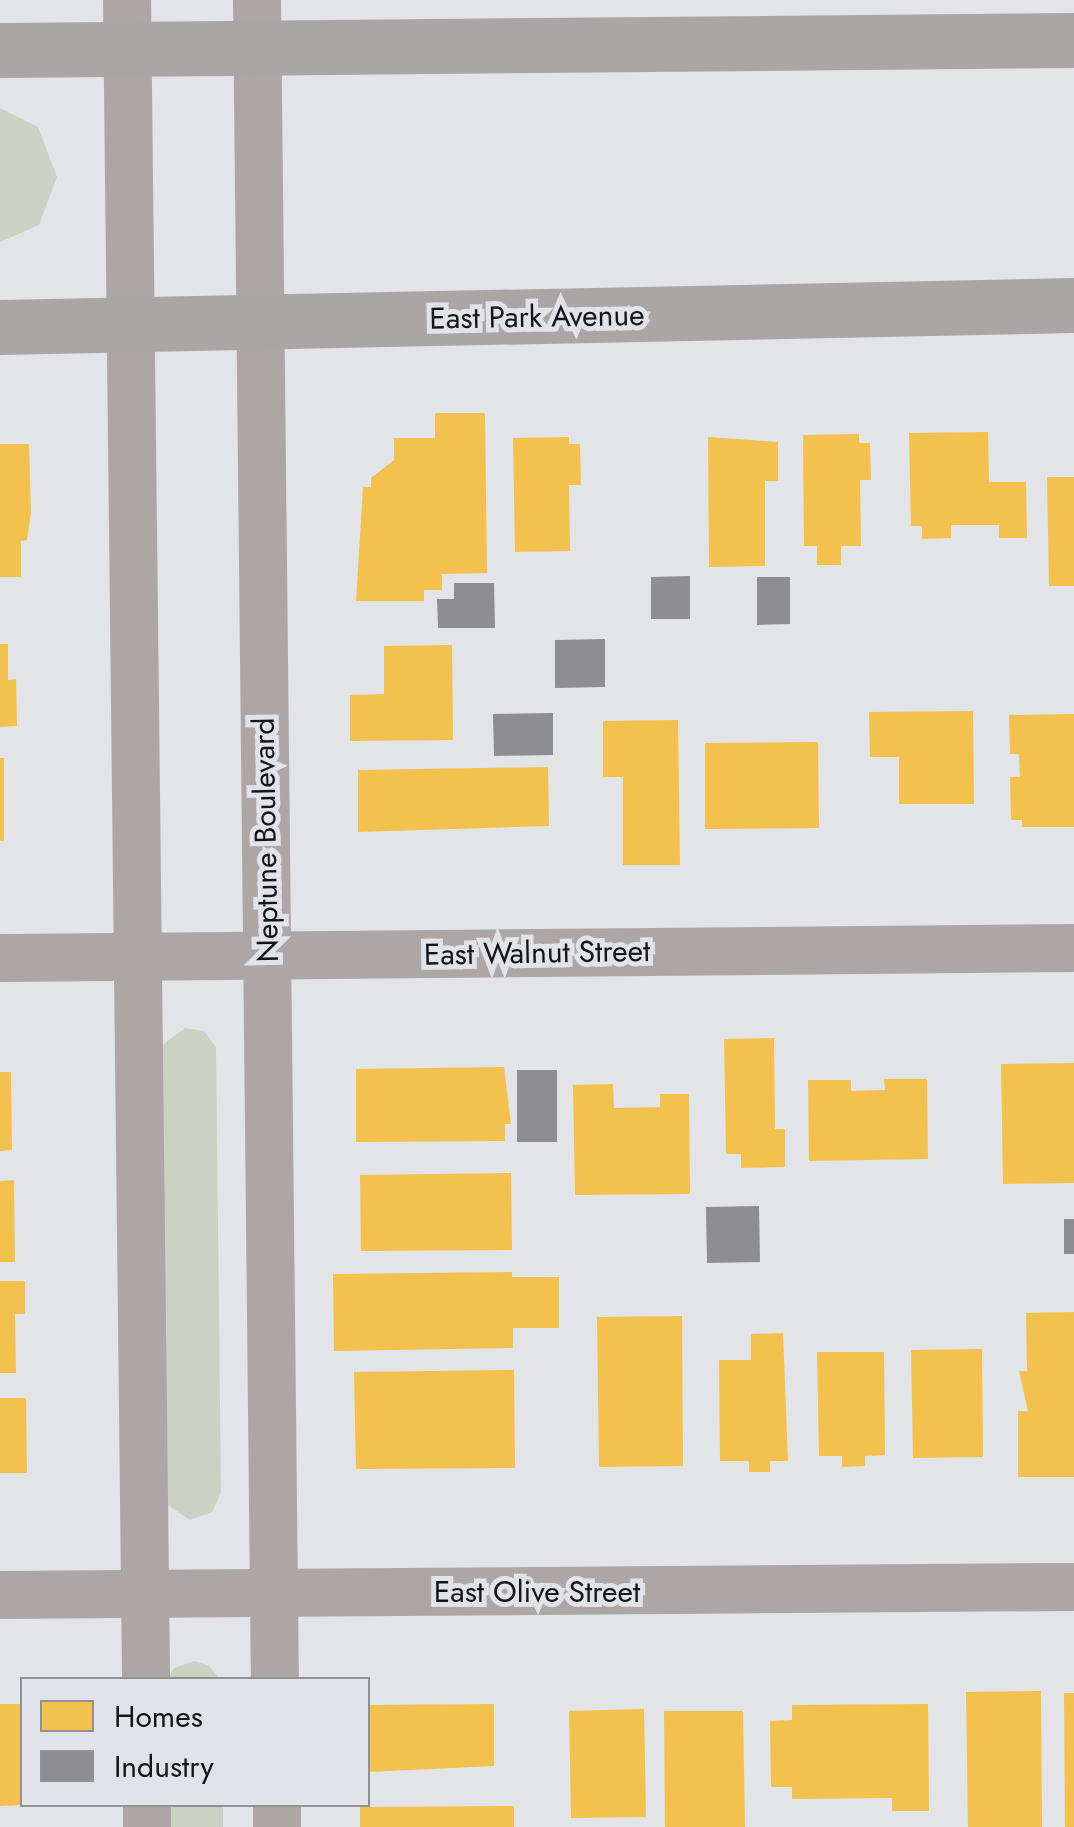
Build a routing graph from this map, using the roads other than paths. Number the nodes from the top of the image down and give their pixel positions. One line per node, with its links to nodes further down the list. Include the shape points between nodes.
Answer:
1 (128, 24): 2 (highway); 4 (highway); 7 (street)
2 (257, 24): 3 (highway); 6 (street, Neptune Boulevard)
3 (1074, 40)
4 (0, 50)
5 (1074, 305): 6 (highway, East Park Avenue)
6 (260, 323): 7 (highway, East Park Avenue); 10 (street, Neptune Boulevard)
7 (131, 326): 8 (highway, East Park Avenue); 11 (street)
8 (0, 327)
9 (1074, 948): 10 (street, East Walnut Street)
10 (267, 955): 11 (street, East Walnut Street); 15 (street, Neptune Boulevard)
11 (138, 956): 12 (street, East Walnut Street); 14 (street)
12 (0, 958)
13 (1074, 1587): 15 (street, East Olive Street)
14 (145, 1594): 15 (street, East Olive Street); 16 (street, East Olive Street); 17 (street)
15 (275, 1594): 18 (street, Neptune Boulevard)
16 (0, 1595)
17 (146, 1677)
18 (276, 1677)

